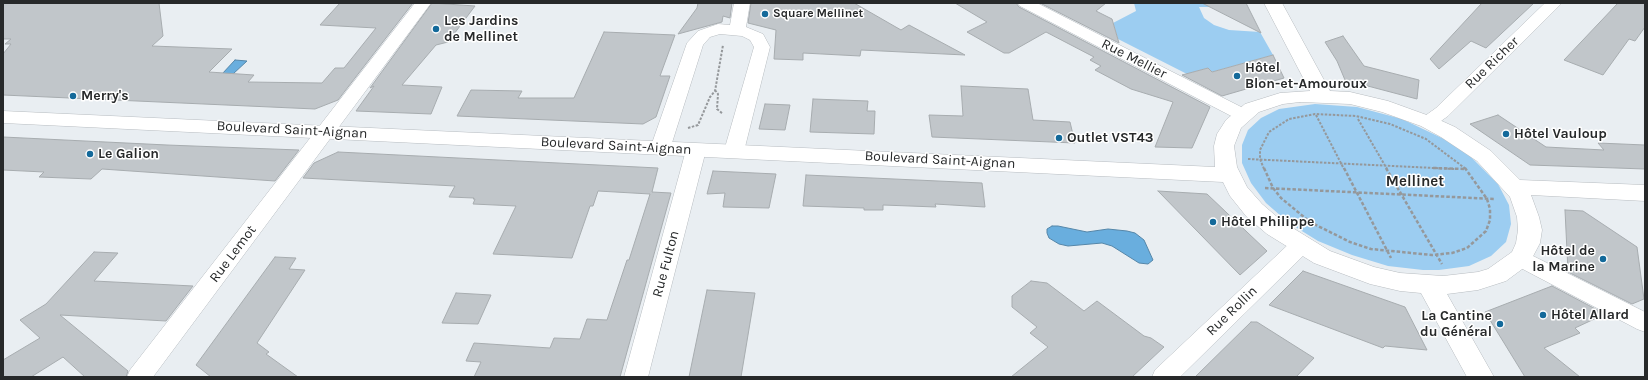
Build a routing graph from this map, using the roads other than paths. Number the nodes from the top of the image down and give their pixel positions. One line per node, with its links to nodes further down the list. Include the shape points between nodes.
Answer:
1 (423, 3): 11 (street, Rue Lemot)
2 (742, 3): 6 (street)
3 (1025, 3): 8 (street, Rue Mellier)
4 (1273, 3): 7 (street)
5 (1554, 3): 10 (street, Rue Richer, via 1442,112)
6 (732, 29): 12 (street, via 704,34 695,43); 14 (street, via 757,37 762,47)
7 (1318, 102): 8 (street, via 1280,99 1265,103); 10 (street, via 1350,98 1388,107)
8 (1243, 115): 15 (street, via 1227,134 1224,146)
9 (3, 117): 11 (street, Boulevard Saint-Aignan)
10 (1428, 122): 17 (street, via 1484,156 1500,170)
11 (326, 130): 12 (street, Boulevard Saint-Aignan); 22 (street, Rue Lemot)
12 (660, 149): 13 (street, Boulevard Saint-Aignan)
13 (696, 150): 14 (street, Boulevard Saint-Aignan); 23 (street, Rue Fulton)
14 (734, 151): 15 (street, Boulevard Saint-Aignan)
15 (1227, 165): 18 (street, via 1238,191 1254,210)
16 (1645, 193): 17 (street)
17 (1519, 195): 19 (street, via 1530,230 1528,243)
18 (1300, 246): 20 (street, via 1346,267 1400,282); 24 (street, Rue Rollin)
19 (1521, 258): 20 (street, via 1497,275 1478,281 1456,284); 21 (street)
20 (1437, 277): 25 (street)
21 (1645, 323)
22 (140, 377)
23 (636, 377)
24 (1164, 377)
25 (1481, 377)

